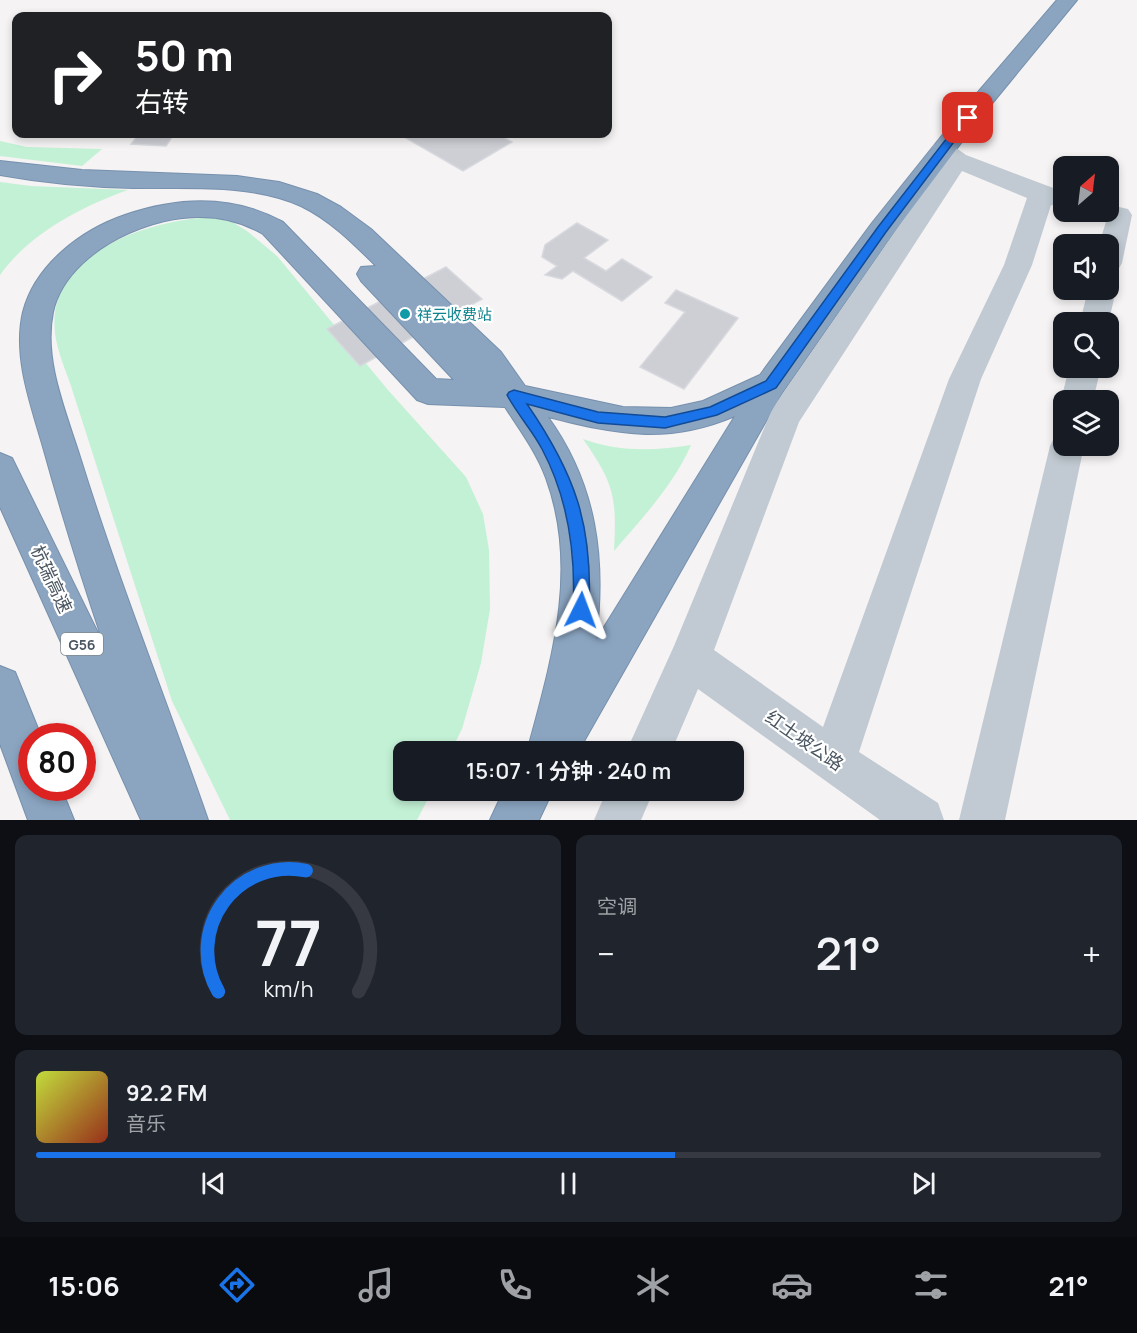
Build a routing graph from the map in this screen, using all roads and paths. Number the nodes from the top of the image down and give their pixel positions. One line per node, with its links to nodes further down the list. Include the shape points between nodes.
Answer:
1 (1067, 0): 2 (highway, via 1032,39)
2 (950, 155): 5 (street); 9 (highway, via 882,229); 13 (street, via 784,418)
3 (0, 168): 4 (highway, via 88,178 224,182)
4 (300, 196): 8 (highway, via 323,225); 8 (highway, via 335,205 370,220 389,234)
5 (1052, 197): 19 (street, via 965,379)
6 (1121, 215): 7 (street)
7 (1116, 234)
8 (409, 311): 10 (highway, via 468,375); 10 (highway, via 510,348); 10 (highway, via 428,391); 25 (highway, via 258,218 226,211 183,210 125,224 73,258 46,291 36,333 42,384 83,530)
9 (771, 384): 10 (highway, via 712,411 665,422 598,417); 17 (highway)
10 (514, 395): 16 (highway, via 564,478 576,518 583,567 579,625)
11 (1065, 456): 29 (street)
12 (0, 468): 24 (highway, 杭瑞高速 / G56)
13 (690, 658): 18 (street); 19 (street, 红土坡公路)
14 (0, 687): 15 (highway)
15 (18, 734)
16 (553, 741)
17 (557, 741)
18 (653, 741)
19 (833, 761): 28 (street, 红土坡公路)
20 (43, 801): 23 (highway)
21 (524, 801): 26 (highway)
22 (626, 801): 27 (street)
23 (51, 820)
24 (165, 820)
25 (185, 820)
26 (513, 820)
27 (617, 820)
28 (921, 820)
29 (982, 820)

